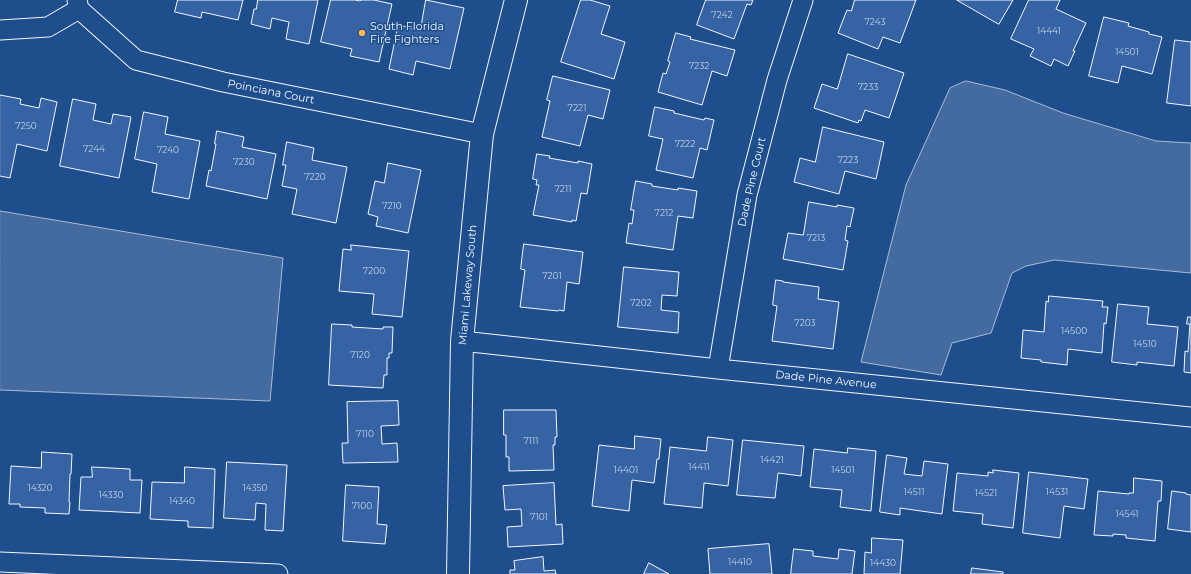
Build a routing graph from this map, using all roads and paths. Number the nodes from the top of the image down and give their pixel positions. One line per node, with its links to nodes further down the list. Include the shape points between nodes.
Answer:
1 (516, 0): 5 (street, Miami Lakeway South)
2 (803, 0): 7 (street, Dade Pine Court, via 777,80 747,194)
3 (78, 4): 4 (street, Poinciana Court, via 48,27); 5 (street, Poinciana Court, via 136,60 223,82)
4 (0, 30)
5 (482, 134): 6 (street, Miami Lakeway South)
6 (462, 341): 7 (street, Dade Pine Avenue); 11 (street, Miami Lakeway South)
7 (718, 369): 8 (street, Dade Pine Avenue)
8 (1191, 417)
9 (0, 562): 10 (street)
10 (278, 574)
11 (458, 574)

